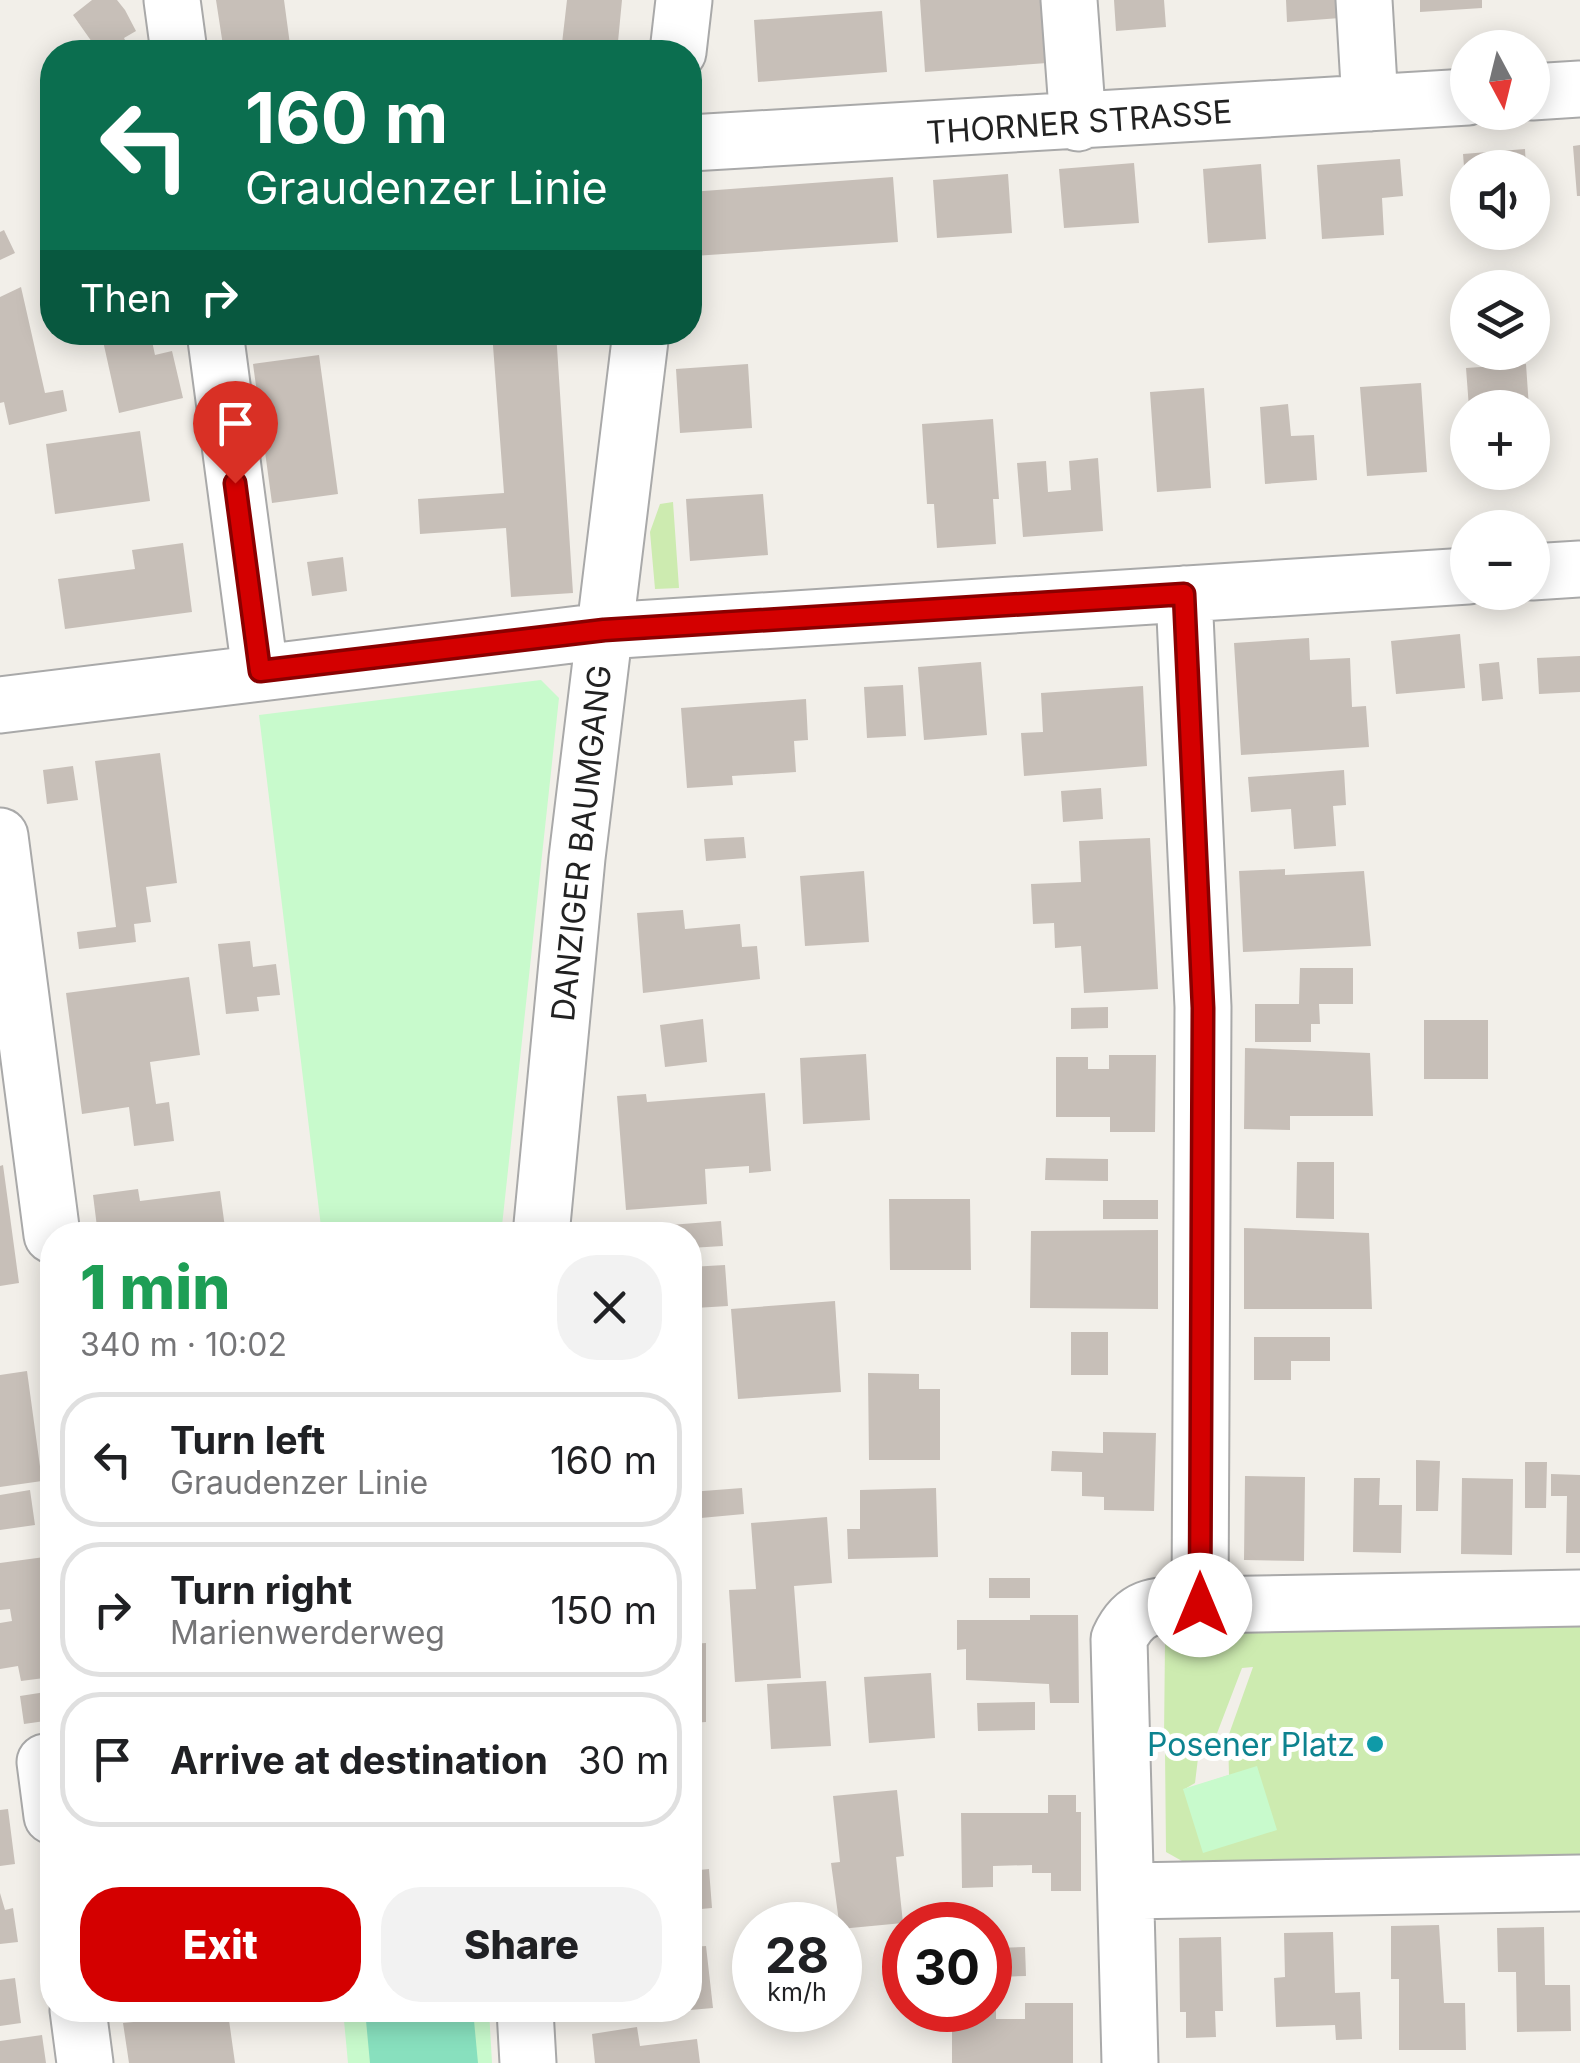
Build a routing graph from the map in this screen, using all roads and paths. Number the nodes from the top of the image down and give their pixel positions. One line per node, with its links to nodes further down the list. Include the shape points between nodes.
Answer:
1 (172, 0): 5 (street)
2 (684, 0): 6 (street)
3 (1069, 0): 11 (street)
4 (1364, 0): 10 (street)
5 (177, 40)
6 (679, 40)
7 (1580, 89): 8 (street)
8 (1550, 91)
9 (1450, 97): 10 (street, THORNER STRASSE)
10 (1370, 103): 11 (street, THORNER STRASSE)
11 (1078, 123): 12 (street, THORNER STRASSE)
12 (702, 142)
13 (217, 345): 20 (street)
14 (639, 345): 19 (street, DANZIGER BAUMGANG)
15 (1580, 569): 16 (street)
16 (1550, 571)
17 (1450, 577): 18 (street)
18 (1184, 594): 19 (street); 26 (street, via 1203,1008)
19 (604, 630): 20 (street); 24 (street, DANZIGER BAUMGANG)
20 (260, 671): 21 (street)
21 (0, 705)
22 (0, 836): 23 (street)
23 (50, 1222)
24 (542, 1222)
25 (1580, 1598): 26 (street)
26 (1200, 1605): 28 (street, via 1150,1606 1129,1618 1119,1639)
27 (1580, 1883): 28 (street)
28 (1128, 1891): 33 (street)
29 (80, 2022): 31 (street)
30 (526, 2022): 32 (street)
31 (85, 2063)
32 (528, 2063)
33 (1130, 2063)

